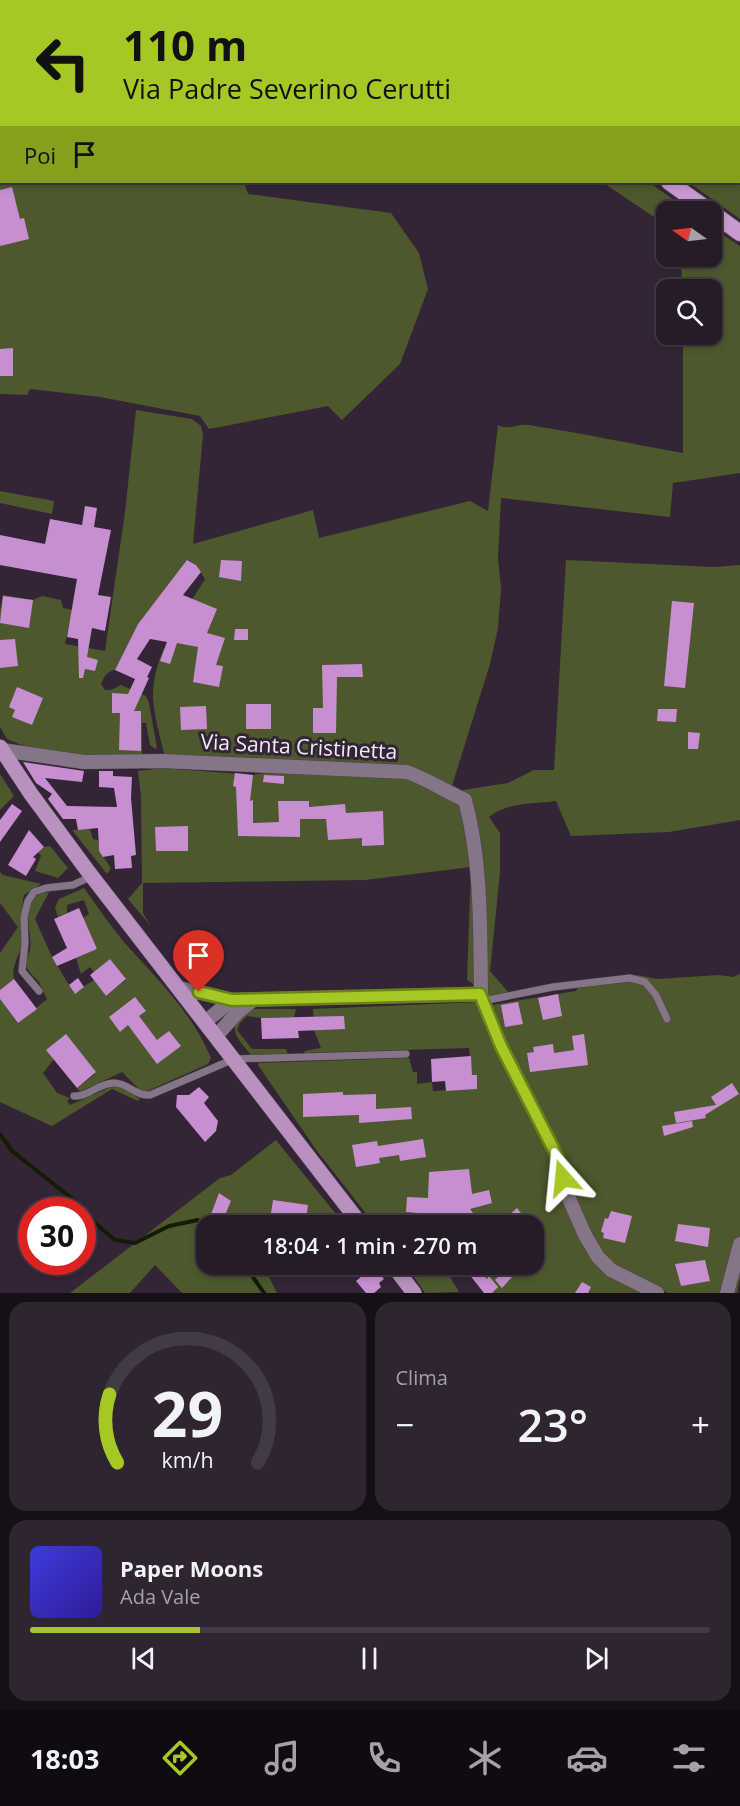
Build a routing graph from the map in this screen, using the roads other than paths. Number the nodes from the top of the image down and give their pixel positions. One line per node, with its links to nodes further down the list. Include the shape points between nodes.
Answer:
1 (670, 183): 2 (highway)
2 (696, 201)
3 (722, 220): 4 (highway)
4 (740, 233)
5 (1, 748): 6 (main road, Via Santa Cristinetta); 9 (street, Via Santa Cristinetta, via 84,762 162,761 407,772 429,780 465,800 473,830 480,899)
6 (92, 876): 7 (main road, Via Santa Cristinetta); 8 (lane, via 73,885 34,892 28,901 22,971)
7 (179, 988): 10 (street); 13 (main road, Via Santa Cristinetta)
8 (39, 991)
9 (482, 998): 11 (street); 12 (lane, via 630,978 645,982); 24 (street, via 501,1046 557,1156 570,1201 598,1257 611,1270)
10 (232, 1000): 11 (street); 13 (street)
11 (253, 1000): 14 (street)
12 (667, 1019)
13 (205, 1022): 14 (main road, Via Santa Cristinetta)
14 (216, 1036): 16 (main road, Via Santa Cristinetta)
15 (406, 1054): 16 (lane)
16 (234, 1059): 17 (lane, via 150,1095 141,1095 117,1083); 18 (main road, Via Santa Cristinetta)
17 (74, 1096)
18 (354, 1215)
19 (740, 1244): 25 (street)
20 (398, 1275): 22 (main road)
21 (400, 1275): 23 (main road)
22 (404, 1293)
23 (414, 1293)
24 (657, 1293)
25 (727, 1293)

